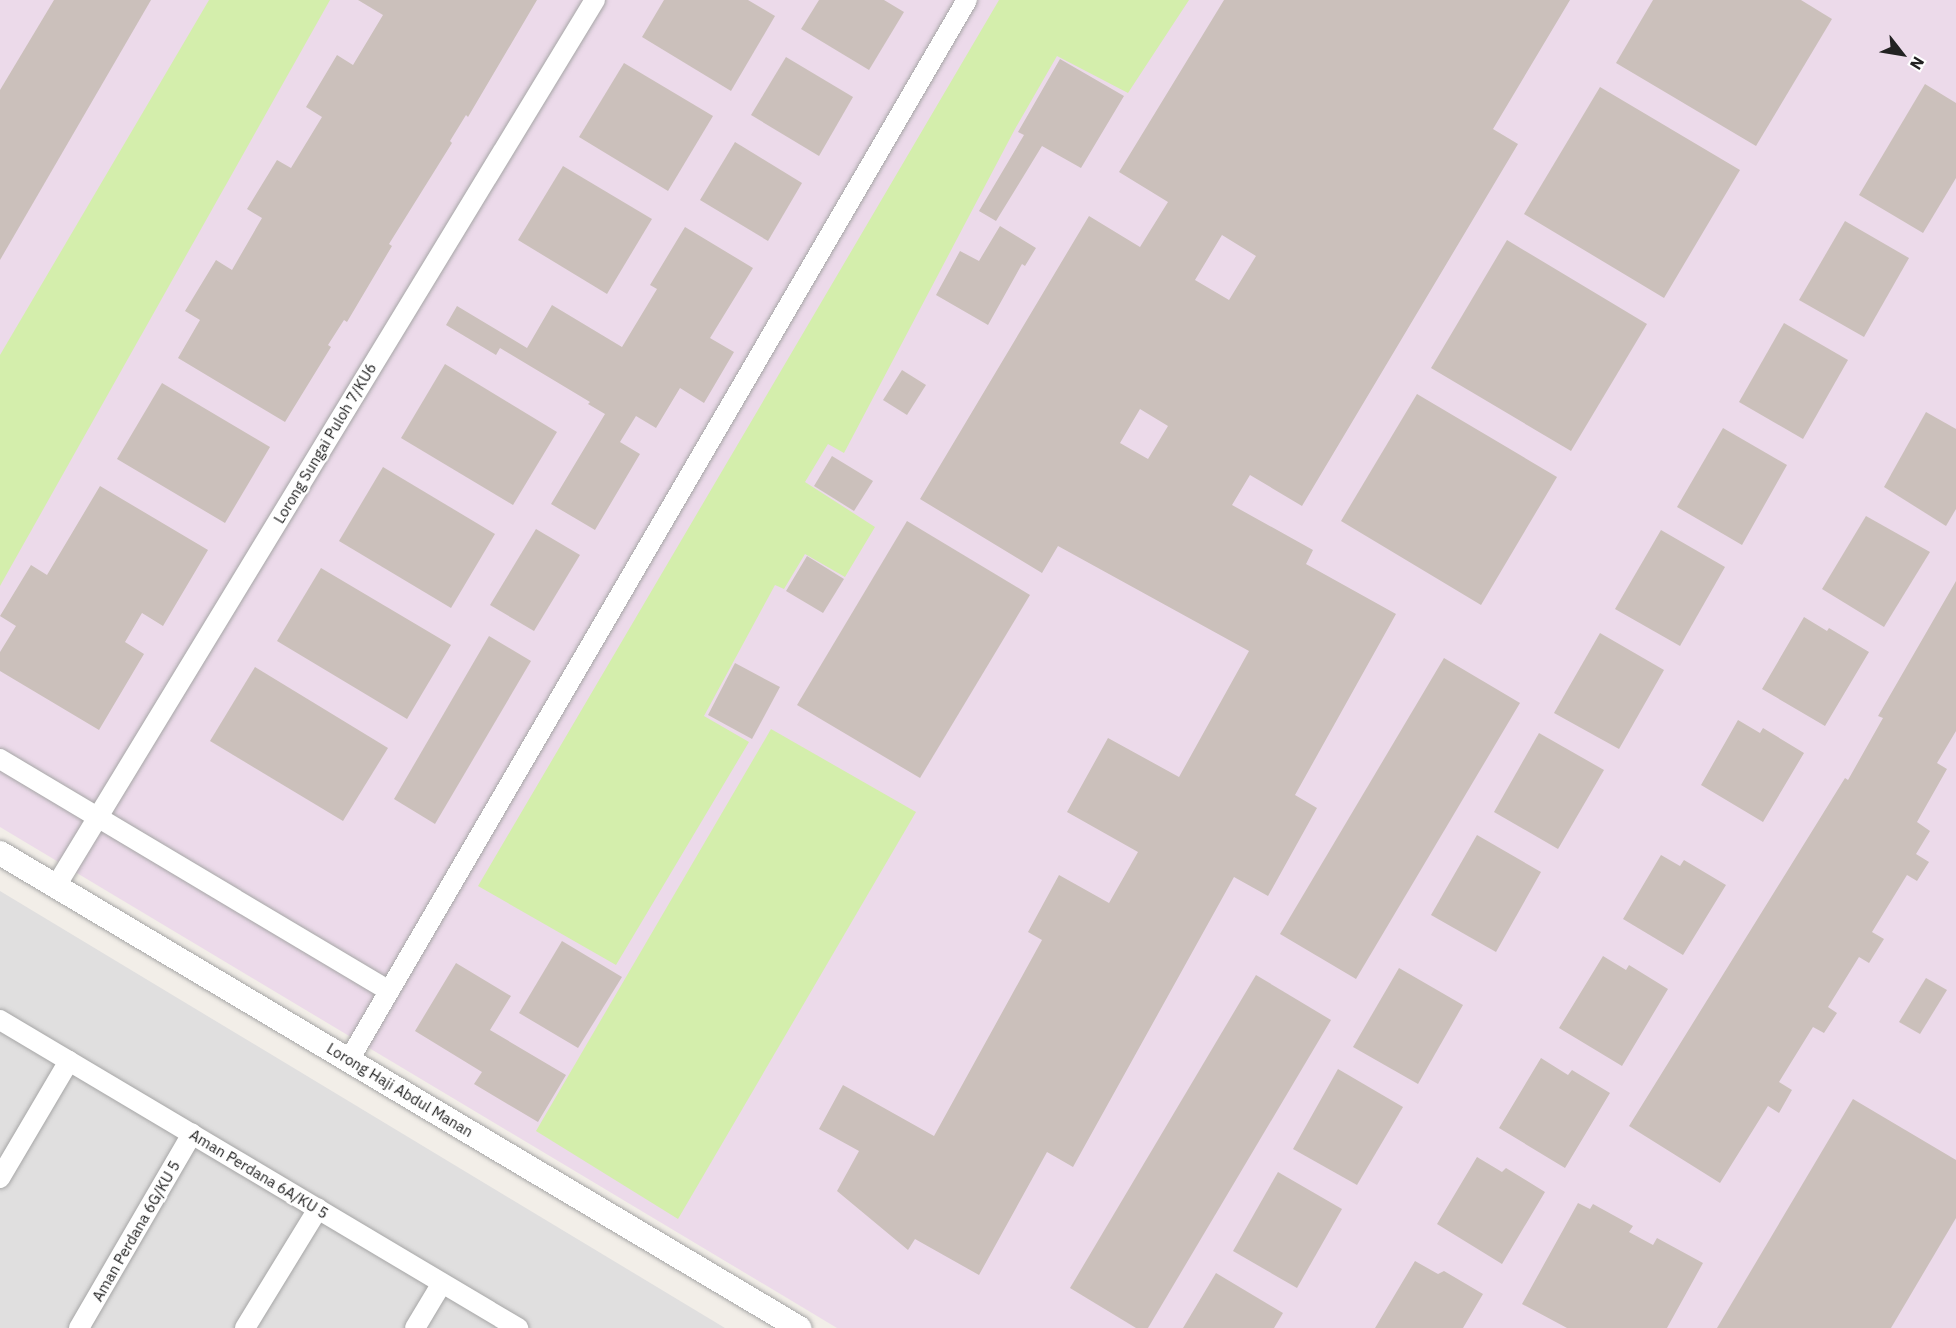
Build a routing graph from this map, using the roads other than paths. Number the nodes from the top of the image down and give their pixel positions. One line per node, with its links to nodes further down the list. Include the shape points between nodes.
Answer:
1 (595, 0): 4 (street, Lorong Sungai Puloh 7/KU6)
2 (968, 0): 7 (street)
3 (0, 759): 4 (street)
4 (97, 818): 6 (street, Lorong Sungai Puloh 7/KU6); 7 (street)
5 (0, 853): 6 (street, Lorong Haji Abdul Manan)
6 (56, 886): 9 (street, Lorong Haji Abdul Manan)
7 (389, 991): 9 (street)
8 (0, 1020): 10 (street, Aman Perdana 6A/KU 5)
9 (349, 1060): 19 (street, Lorong Haji Abdul Manan)
10 (69, 1061): 11 (street, Aman Perdana 6A/KU 5); 12 (street)
11 (192, 1134): 13 (street, Aman Perdana 6A/KU 5); 15 (street, Aman Perdana 6G/KU 5)
12 (0, 1178)
13 (318, 1209): 14 (street, Aman Perdana 6A/KU 5); 16 (street)
14 (442, 1283): 17 (street); 18 (street, Aman Perdana 6A/KU 5)
15 (79, 1328)
16 (245, 1328)
17 (415, 1328)
18 (519, 1328)
19 (799, 1328)

